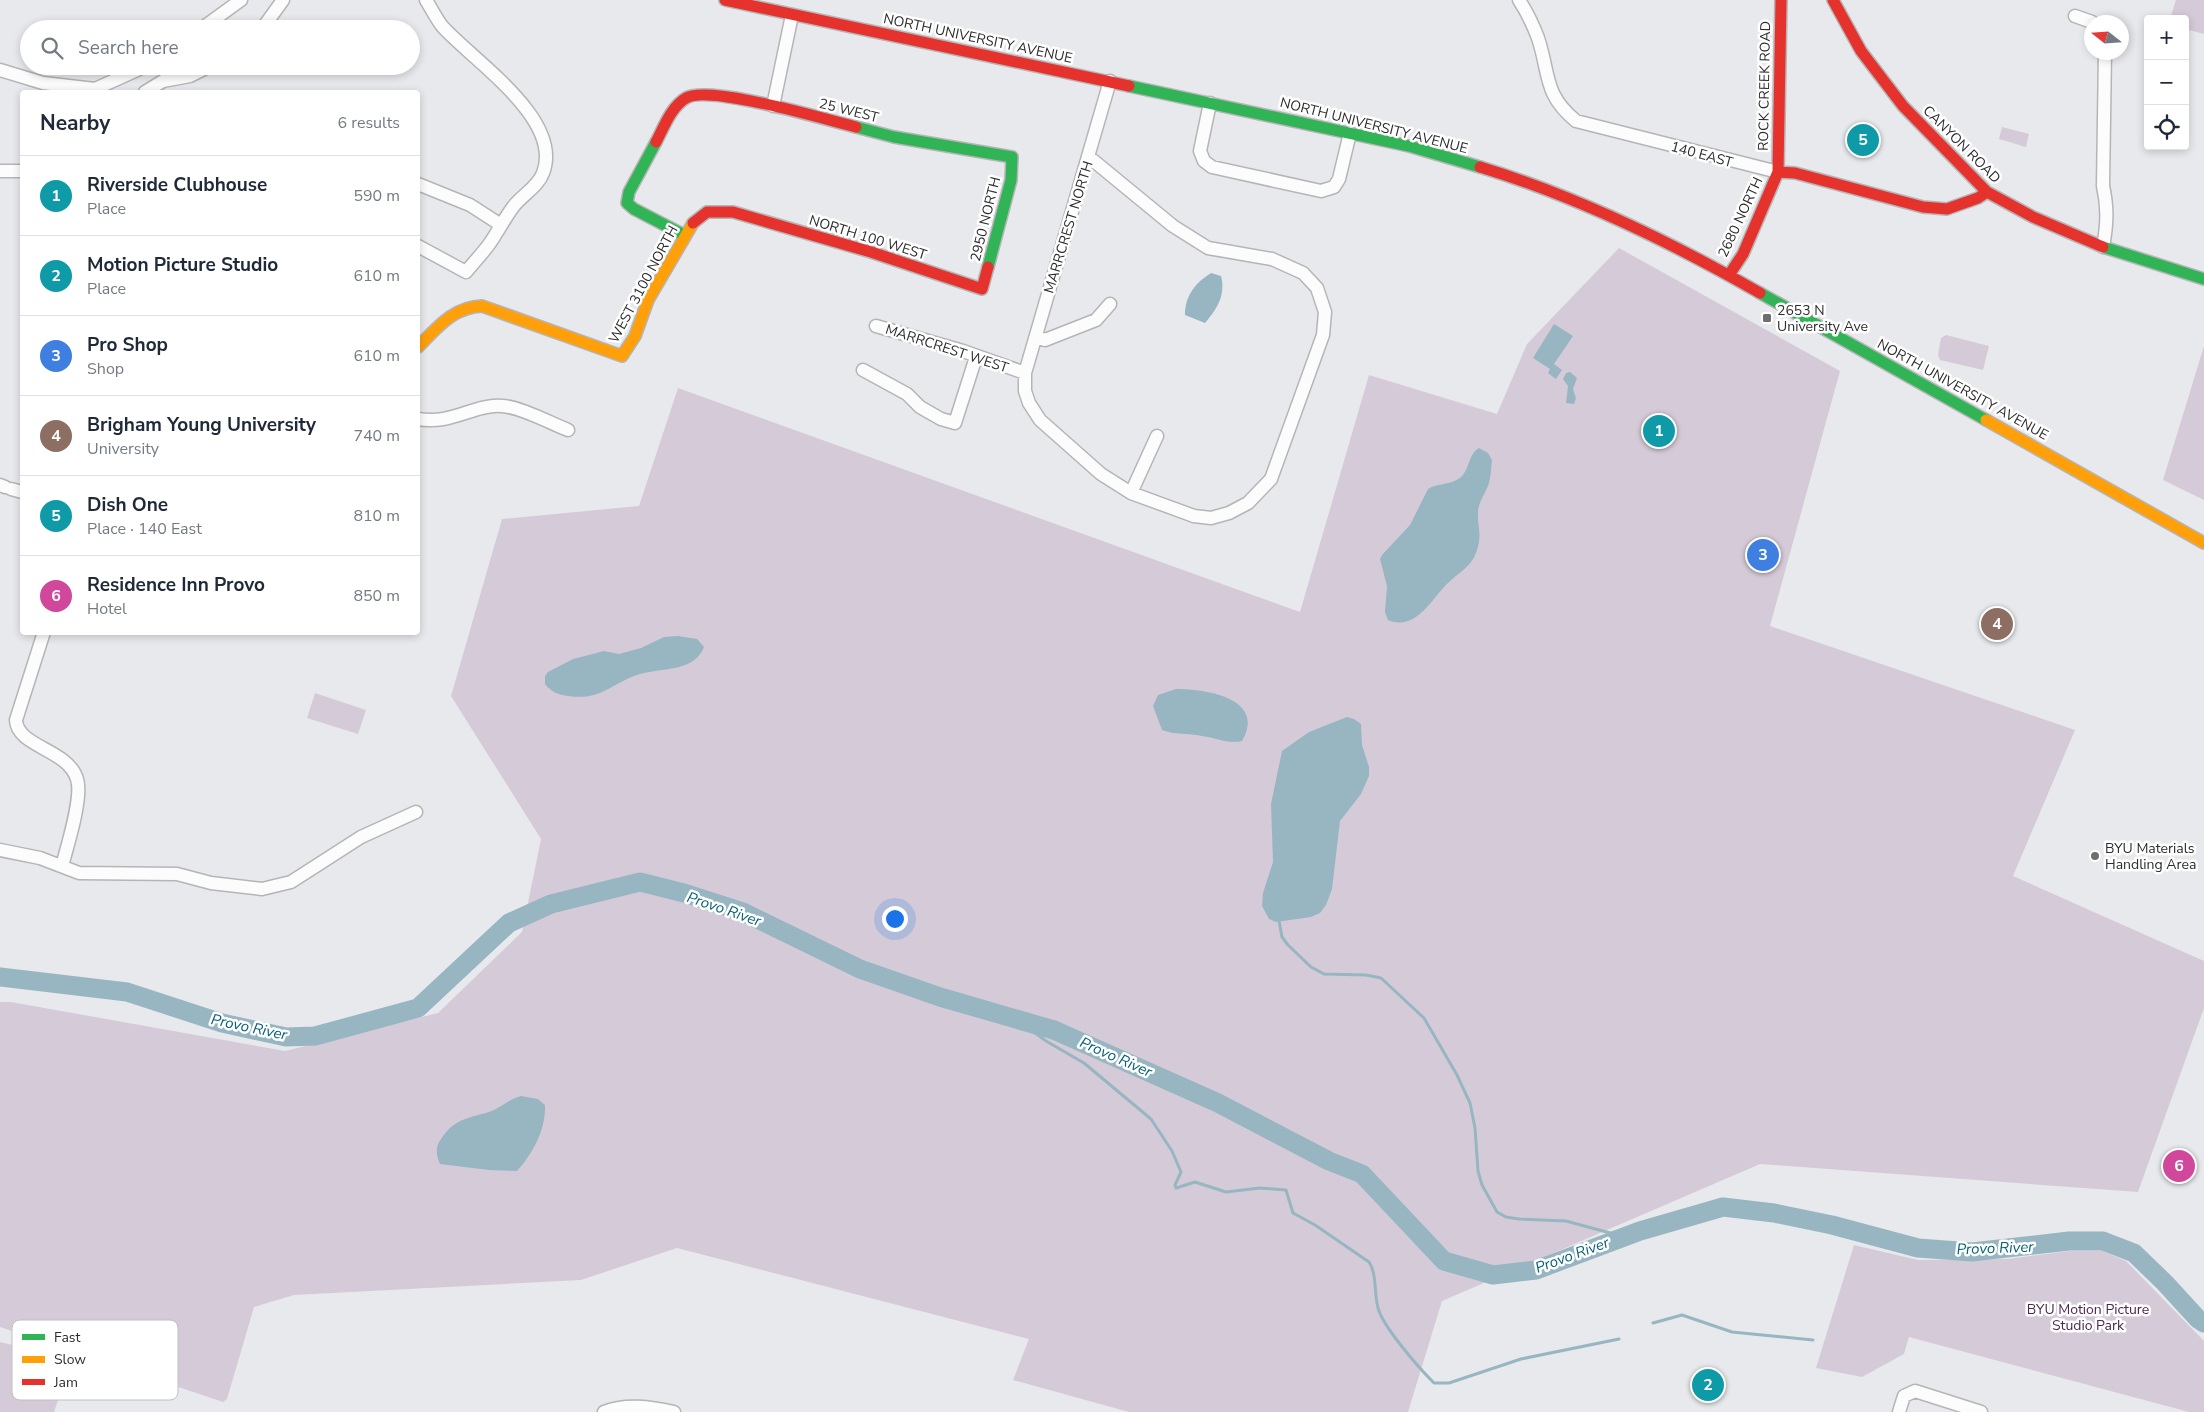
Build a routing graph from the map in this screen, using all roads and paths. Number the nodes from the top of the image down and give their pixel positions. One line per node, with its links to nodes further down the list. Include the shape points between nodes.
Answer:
1 (241, 0): 11 (street)
2 (283, 0): 12 (street)
3 (426, 0): 31 (street, via 442,25 520,100 540,132 546,162 543,174)
4 (725, 0): 8 (main road, NORTH UNIVERSITY AVENUE)
5 (1519, 0): 27 (street, 140 EAST, via 1539,40 1550,90 1562,110 1576,121)
6 (1781, 0): 27 (main road, ROCK CREEK ROAD)
7 (1833, 0): 29 (main road, CANYON ROAD, via 1861,50 1903,106)
8 (792, 14): 17 (main road, NORTH UNIVERSITY AVENUE); 21 (street)
9 (2075, 16): 10 (street)
10 (2084, 19)
11 (213, 20)
12 (269, 20)
13 (2105, 60): 34 (street, via 2103,186 2107,222)
14 (0, 70): 18 (street, via 43,83)
15 (127, 75): 18 (street)
16 (192, 75): 19 (street, via 163,81)
17 (1110, 81): 20 (main road, NORTH UNIVERSITY AVENUE); 24 (street, MARRCREST NORTH)
18 (96, 90)
19 (148, 90)
20 (1210, 102): 22 (main road, NORTH UNIVERSITY AVENUE); 22 (street, via 1200,151 1204,162 1321,191 1334,187 1339,179)
21 (773, 106): 23 (main road, 25 WEST, via 894,138); 32 (main road, 25 WEST, via 694,94 674,109 629,192 627,203)
22 (1350, 133): 35 (main road, NORTH UNIVERSITY AVENUE, via 1437,154 1562,195 1634,226)
23 (1012, 156): 37 (main road, 2950 NORTH, via 1011,180)
24 (1089, 157): 40 (street, MARRCREST NORTH); 48 (street, MARRCREST WEST, via 1173,226 1208,248 1272,259 1303,273 1317,288 1325,312 1323,335 1271,479 1248,502 1229,514 1211,518 1194,516)
25 (0, 171): 26 (street)
26 (20, 171)
27 (1778, 172): 29 (main road, 140 EAST, via 1795,173 1923,207 1947,209); 35 (main road, 2680 NORTH, via 1743,254)
28 (420, 185): 31 (street, via 470,205)
29 (1987, 192): 34 (main road, CANYON ROAD, via 2033,217)
30 (744, 217): 32 (main road, WEST 3100 NORTH, via 724,210 707,212 694,221); 37 (main road, NORTH 100 WEST, via 871,252)
31 (501, 225): 33 (street, via 466,272)
32 (684, 235): 41 (main road, WEST 3100 NORTH, via 622,356 494,310 470,305 454,311)
33 (420, 247)
34 (2103, 247): 36 (main road, CANYON ROAD)
35 (1729, 275): 49 (main road, NORTH UNIVERSITY AVENUE)
36 (2204, 278)
37 (982, 289)
38 (1110, 304): 40 (street, via 1096,320 1045,340)
39 (876, 326): 42 (street, MARRCREST WEST)
40 (1036, 337): 44 (street, MARRCREST NORTH)
41 (420, 345)
42 (976, 357): 43 (street, via 955,423 940,419 906,394); 44 (street, MARRCREST WEST)
43 (863, 370)
44 (1025, 373): 48 (street, MARRCREST WEST, via 1025,391 1040,420 1101,474)
45 (420, 419): 46 (street, via 439,421 502,406)
46 (568, 430)
47 (1157, 436): 48 (street)
48 (1131, 493)
49 (2204, 542)
50 (43, 635): 53 (street, via 16,726 21,735 60,757 77,779 77,798)
51 (416, 812): 53 (street, via 374,830 300,877 276,887 249,888 198,881 177,874 79,873)
52 (0, 850): 53 (street)
53 (62, 866)
54 (1973, 1411): 57 (street, via 1915,1391 1904,1396)
55 (604, 1412): 56 (street, via 616,1407 639,1406)
56 (674, 1412)
57 (1898, 1412)

